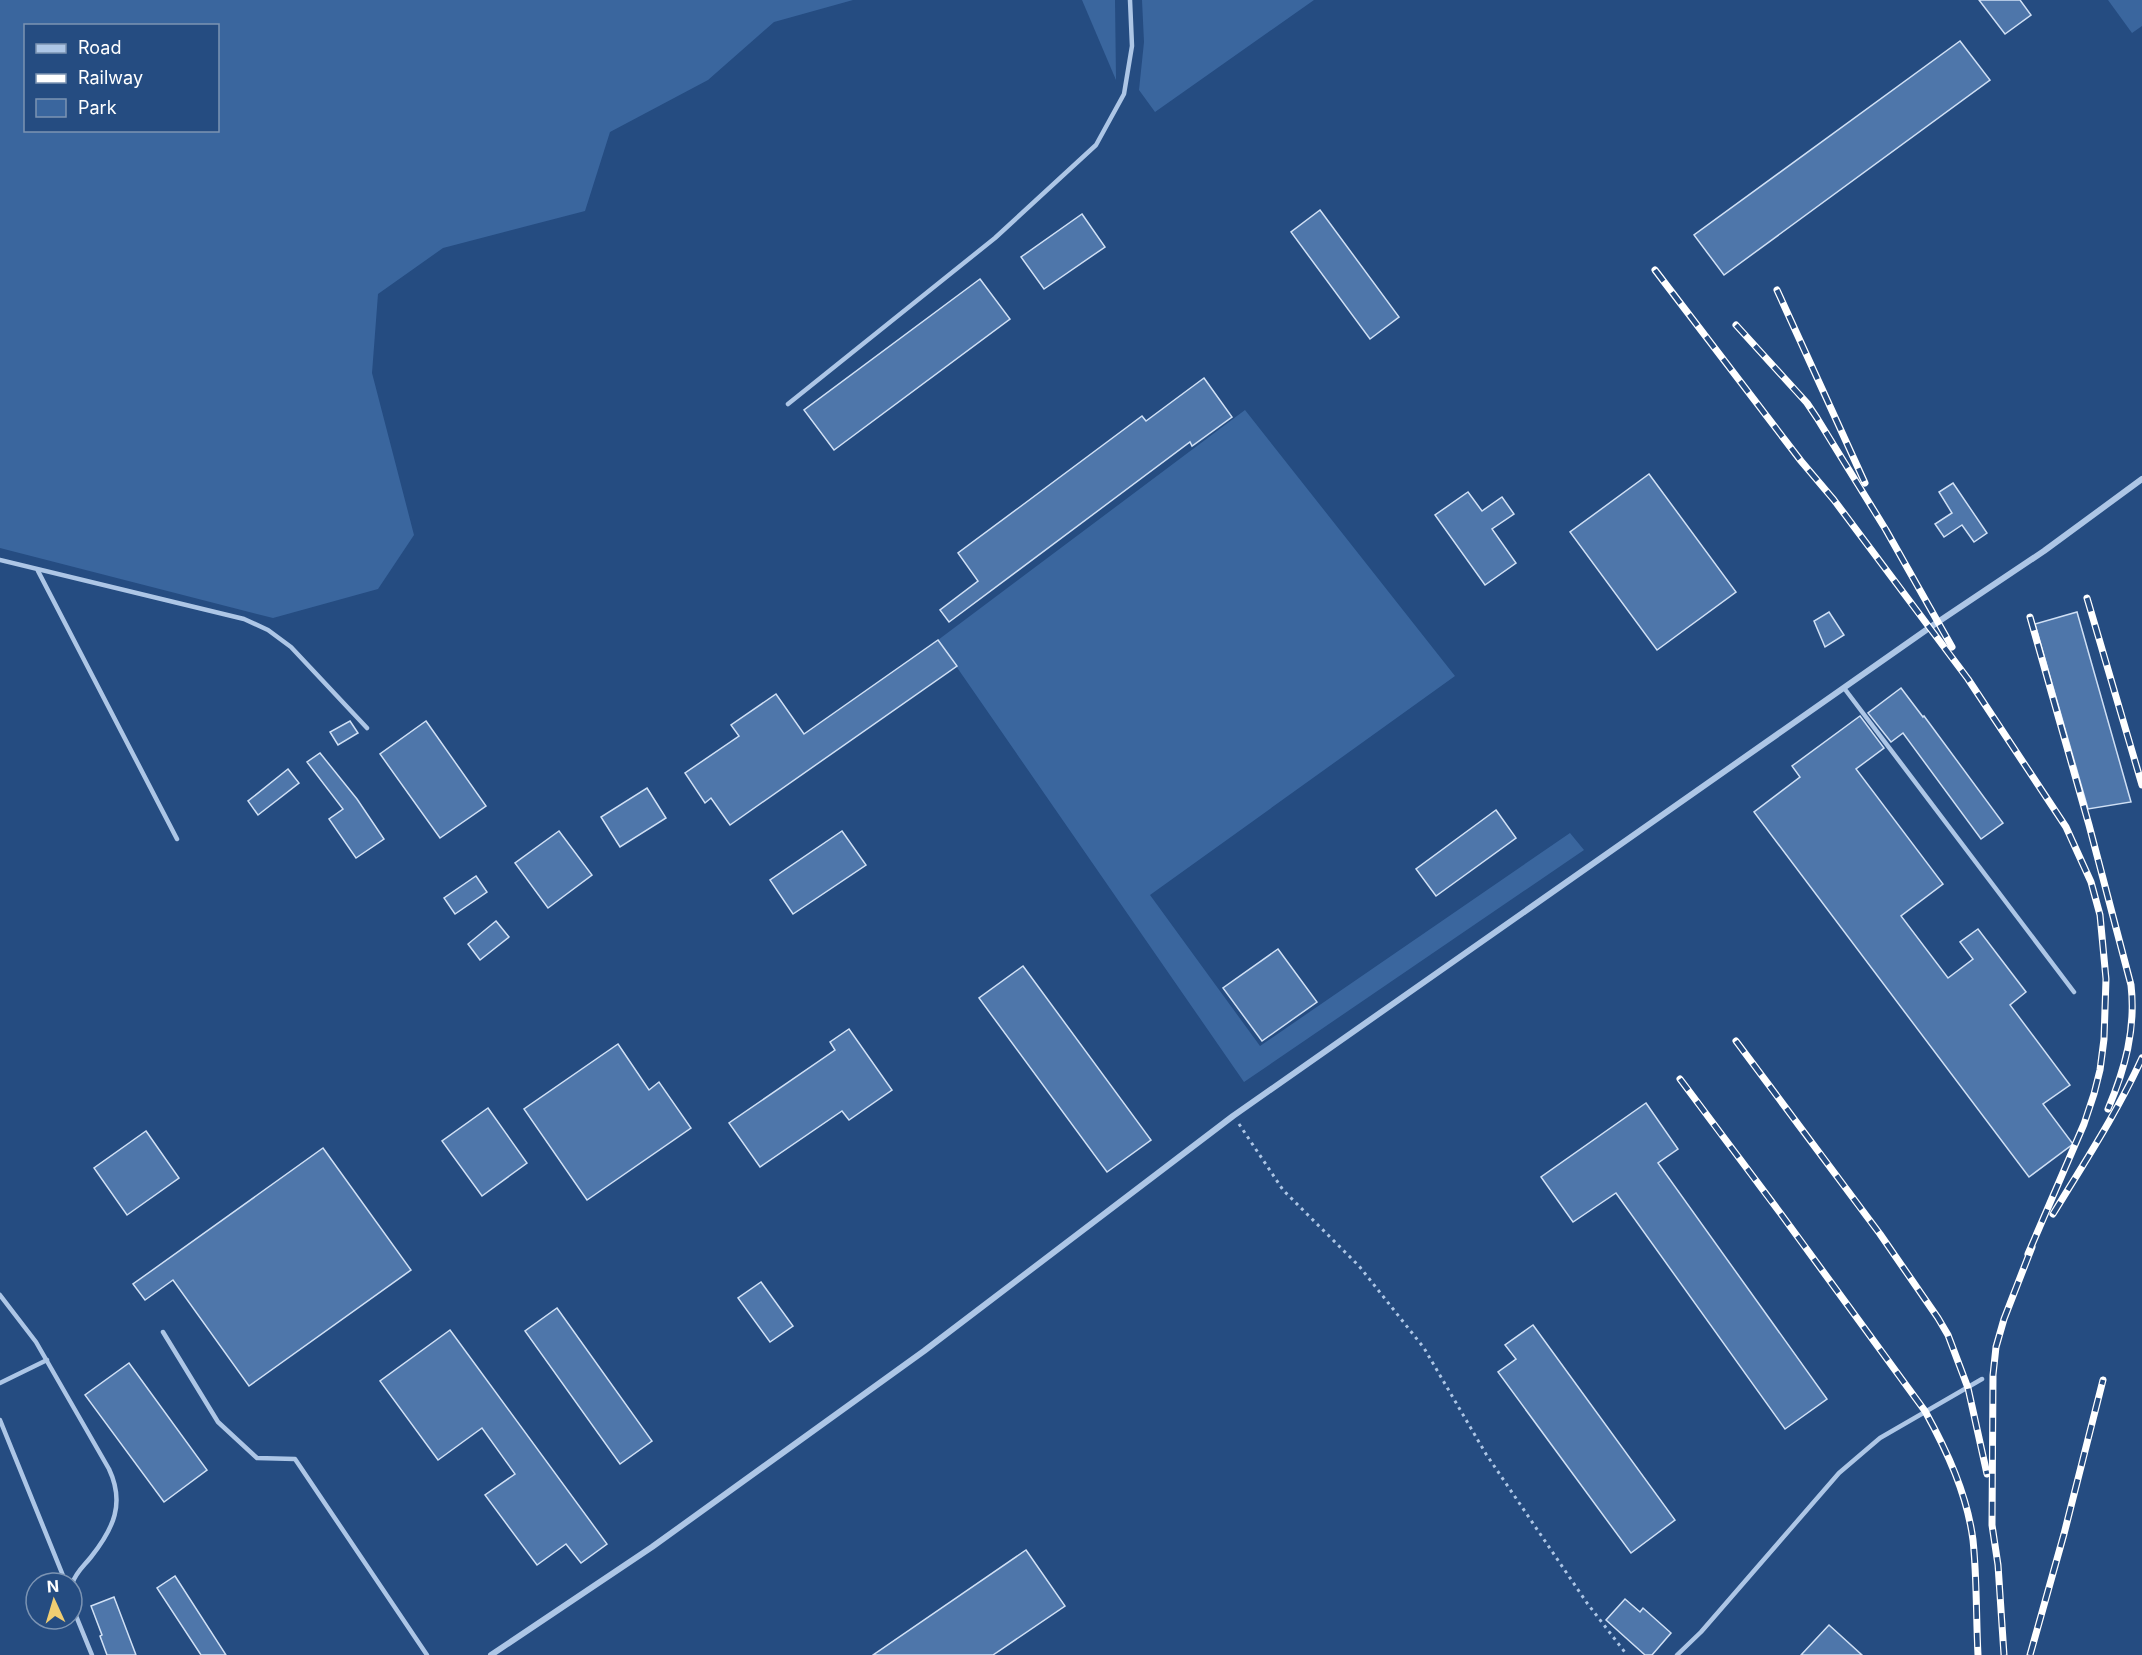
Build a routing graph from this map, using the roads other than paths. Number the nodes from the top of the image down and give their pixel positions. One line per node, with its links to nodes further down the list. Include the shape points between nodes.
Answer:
1 (1130, 0): 2 (lane, via 1132,46 1124,94 1096,145 995,238)
2 (788, 404)
3 (2142, 479): 6 (street)
4 (0, 560): 5 (lane)
5 (38, 571): 7 (lane, via 244,619 268,630 291,646); 8 (lane)
6 (1844, 688): 9 (lane); 21 (street, via 1233,1116 904,1365 652,1547)
7 (367, 728)
8 (177, 838)
9 (2074, 992)
10 (0, 1295): 12 (lane)
11 (163, 1332): 20 (lane, via 218,1422 257,1458 295,1459)
12 (46, 1360): 14 (lane); 17 (lane, via 116,1484 118,1501 112,1523)
13 (1982, 1379): 22 (lane, via 1880,1438 1839,1473)
14 (0, 1383)
15 (0, 1420): 16 (lane)
16 (61, 1571)
17 (78, 1571)
18 (82, 1631): 19 (lane)
19 (92, 1655)
20 (427, 1655)
21 (491, 1655)
22 (1677, 1655)

